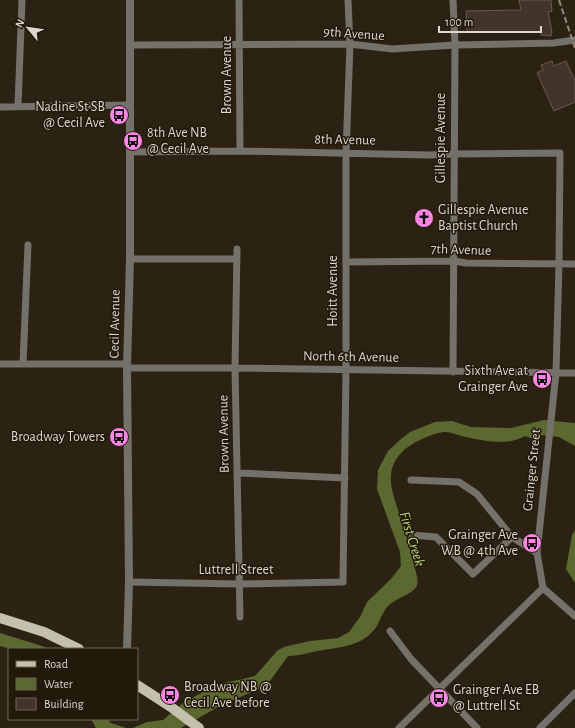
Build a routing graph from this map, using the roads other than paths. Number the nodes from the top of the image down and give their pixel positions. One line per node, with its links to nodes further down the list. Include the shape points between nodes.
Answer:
1 (22, 0): 12 (street)
2 (130, 0): 7 (street, Cecil Avenue)
3 (239, 0): 9 (street, Brown Avenue)
4 (348, 0): 8 (street, Hoitt Avenue)
5 (454, 0): 10 (street, Gillespie Avenue)
6 (575, 40): 10 (street, 9th Avenue, via 554,43)
7 (130, 44): 9 (street, 9th Avenue); 11 (street, Cecil Avenue)
8 (350, 44): 9 (street, 9th Avenue); 10 (street, 9th Avenue, via 392,50); 16 (street, Hoitt Avenue)
9 (240, 45): 14 (street, Brown Avenue)
10 (455, 45): 18 (street, Gillespie Avenue)
11 (130, 105): 12 (street); 15 (street, Cecil Avenue)
12 (18, 106): 13 (street)
13 (0, 107)
14 (240, 151): 15 (street, 8th Avenue); 16 (street, 8th Avenue)
15 (130, 152): 21 (street, Cecil Avenue)
16 (346, 153): 18 (street, 8th Avenue); 24 (street, Hoitt Avenue)
17 (560, 153): 18 (street, 8th Avenue); 25 (street, Grainger Street)
18 (454, 154): 23 (street, Gillespie Avenue)
19 (28, 245): 28 (street)
20 (237, 249): 22 (street, Brown Avenue)
21 (130, 259): 22 (street); 29 (street, Cecil Avenue)
22 (237, 259): 30 (street, Brown Avenue)
23 (454, 261): 24 (street, 7th Avenue); 25 (street, 7th Avenue); 32 (street, Gillespie Avenue)
24 (346, 262): 31 (street, Hoitt Avenue)
25 (559, 264): 26 (street, 7th Avenue); 33 (street, Grainger Street)
26 (575, 264)
27 (0, 364): 28 (street, North 6th Avenue)
28 (24, 364): 29 (street, North 6th Avenue)
29 (127, 366): 30 (street, North 6th Avenue); 41 (street, Cecil Avenue)
30 (235, 368): 31 (street, North 6th Avenue); 35 (street, Brown Avenue)
31 (346, 370): 32 (street, North 6th Avenue); 36 (street, Hoitt Avenue)
32 (453, 372): 33 (street, North 6th Avenue)
33 (556, 373): 34 (street, North 6th Avenue); 40 (street, Grainger Street)
34 (575, 373)
35 (238, 473): 36 (street); 43 (street, Brown Avenue)
36 (345, 478): 42 (street, Hoitt Avenue)
37 (411, 480): 39 (street, via 459,482 477,494)
38 (411, 535): 39 (street, via 436,537 473,574)
39 (512, 537): 40 (street)
40 (537, 553): 44 (street, Grainger Street)
41 (129, 582): 43 (street, Luttrell Street); 50 (street, Cecil Avenue)
42 (343, 582): 43 (street, Luttrell Street)
43 (240, 584): 46 (street, Brown Avenue)
44 (543, 588): 45 (street); 52 (street)
45 (575, 616)
46 (240, 617)
47 (0, 618): 49 (main road, via 44,632)
48 (390, 631): 52 (street, via 411,659)
49 (77, 648)
50 (127, 648)
51 (138, 686): 54 (main road)
52 (439, 689): 55 (street); 56 (street)
53 (575, 693): 57 (street)
54 (199, 728)
55 (399, 728)
56 (477, 728)
57 (540, 728)

